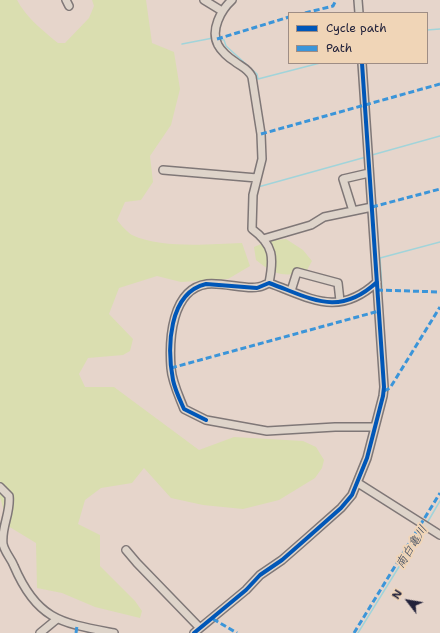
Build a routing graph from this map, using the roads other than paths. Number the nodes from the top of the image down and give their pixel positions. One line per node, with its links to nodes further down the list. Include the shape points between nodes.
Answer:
1 (204, 0): 4 (street)
2 (232, 0): 4 (street)
3 (358, 0): 5 (street)
4 (222, 11): 9 (street, via 216,35 218,45 234,62 250,71 252,77 261,134 262,159)
5 (359, 12)
6 (362, 64): 8 (street)
7 (163, 170): 9 (street)
8 (369, 173): 10 (street); 11 (street, via 343,179)
9 (257, 178): 12 (street, via 251,220 252,229)
10 (372, 207): 11 (street); 13 (street)
11 (353, 211): 12 (street)
12 (263, 239): 14 (street, via 273,259)
13 (377, 282): 16 (street, via 356,298); 17 (street, via 384,387)
14 (269, 283): 15 (street); 17 (street, via 257,288 215,283 198,286 186,295 173,320 171,337 171,368 184,409 206,420 267,431)
15 (291, 291): 16 (street, via 314,300); 16 (street, via 298,272 338,283)
16 (340, 301)
17 (375, 427): 18 (street)
18 (358, 483): 20 (street); 24 (street, via 341,508)
19 (0, 487): 22 (street, via 9,496 10,507 4,524)
20 (440, 535)
21 (126, 550): 24 (street)
22 (3, 553): 23 (street, via 11,560 20,580 39,607)
23 (57, 620): 25 (street); 26 (street)
24 (200, 628): 27 (street)
25 (40, 633)
26 (114, 633)
27 (194, 633)

